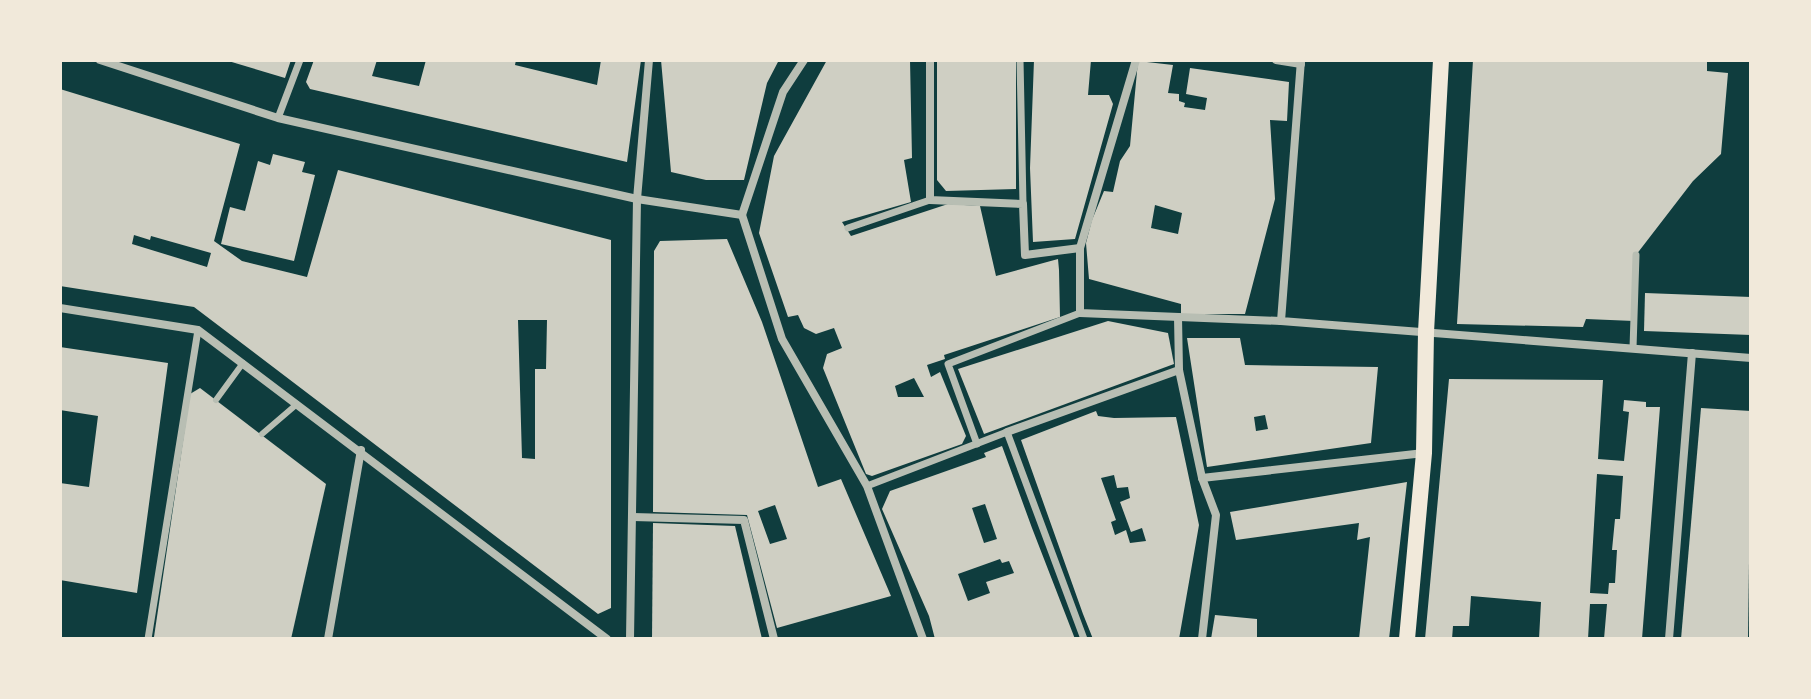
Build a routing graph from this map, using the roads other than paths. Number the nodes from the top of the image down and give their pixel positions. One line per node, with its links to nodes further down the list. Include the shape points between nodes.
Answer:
1 (100, 60): 11 (street)
2 (300, 60): 11 (street)
3 (649, 60): 12 (street)
4 (804, 60): 15 (street, via 783,92)
5 (930, 60): 13 (street)
6 (1020, 60): 14 (street)
7 (1136, 60): 17 (street)
8 (1276, 60): 10 (street)
9 (1441, 60): 24 (main road)
10 (1301, 62): 22 (street)
11 (278, 118): 12 (street)
12 (637, 199): 15 (street); 39 (street)
13 (930, 200): 14 (street); 16 (street)
14 (1023, 204): 17 (street, via 1025,255)
15 (742, 215): 38 (street, via 782,339)
16 (848, 228)
17 (1080, 248): 20 (street)
18 (1636, 255): 25 (street)
19 (60, 308): 23 (street)
20 (1080, 313): 21 (street); 34 (street, via 948,364)
21 (1178, 317): 22 (street); 29 (street)
22 (1281, 321): 24 (street)
23 (198, 330): 28 (street); 40 (street)
24 (1426, 332): 25 (street); 36 (main road)
25 (1633, 348): 26 (street)
26 (1692, 353): 27 (street); 49 (street)
27 (1751, 358)
28 (243, 363): 30 (lane); 31 (street)
29 (1179, 370): 32 (street); 37 (street)
30 (216, 400)
31 (297, 404): 33 (lane); 35 (street)
32 (1007, 432): 34 (street); 46 (street)
33 (262, 434)
34 (977, 444): 38 (street)
35 (361, 450): 41 (street); 42 (street)
36 (1424, 453): 37 (street); 48 (main road)
37 (1202, 478): 47 (street, via 1216,515)
38 (867, 486): 45 (street)
39 (633, 517): 43 (street); 44 (street, via 744,520)
40 (148, 639)
41 (328, 639)
42 (607, 639)
43 (630, 639)
44 (774, 639)
45 (923, 639)
46 (1084, 639)
47 (1202, 639)
48 (1407, 639)
49 (1669, 639)

